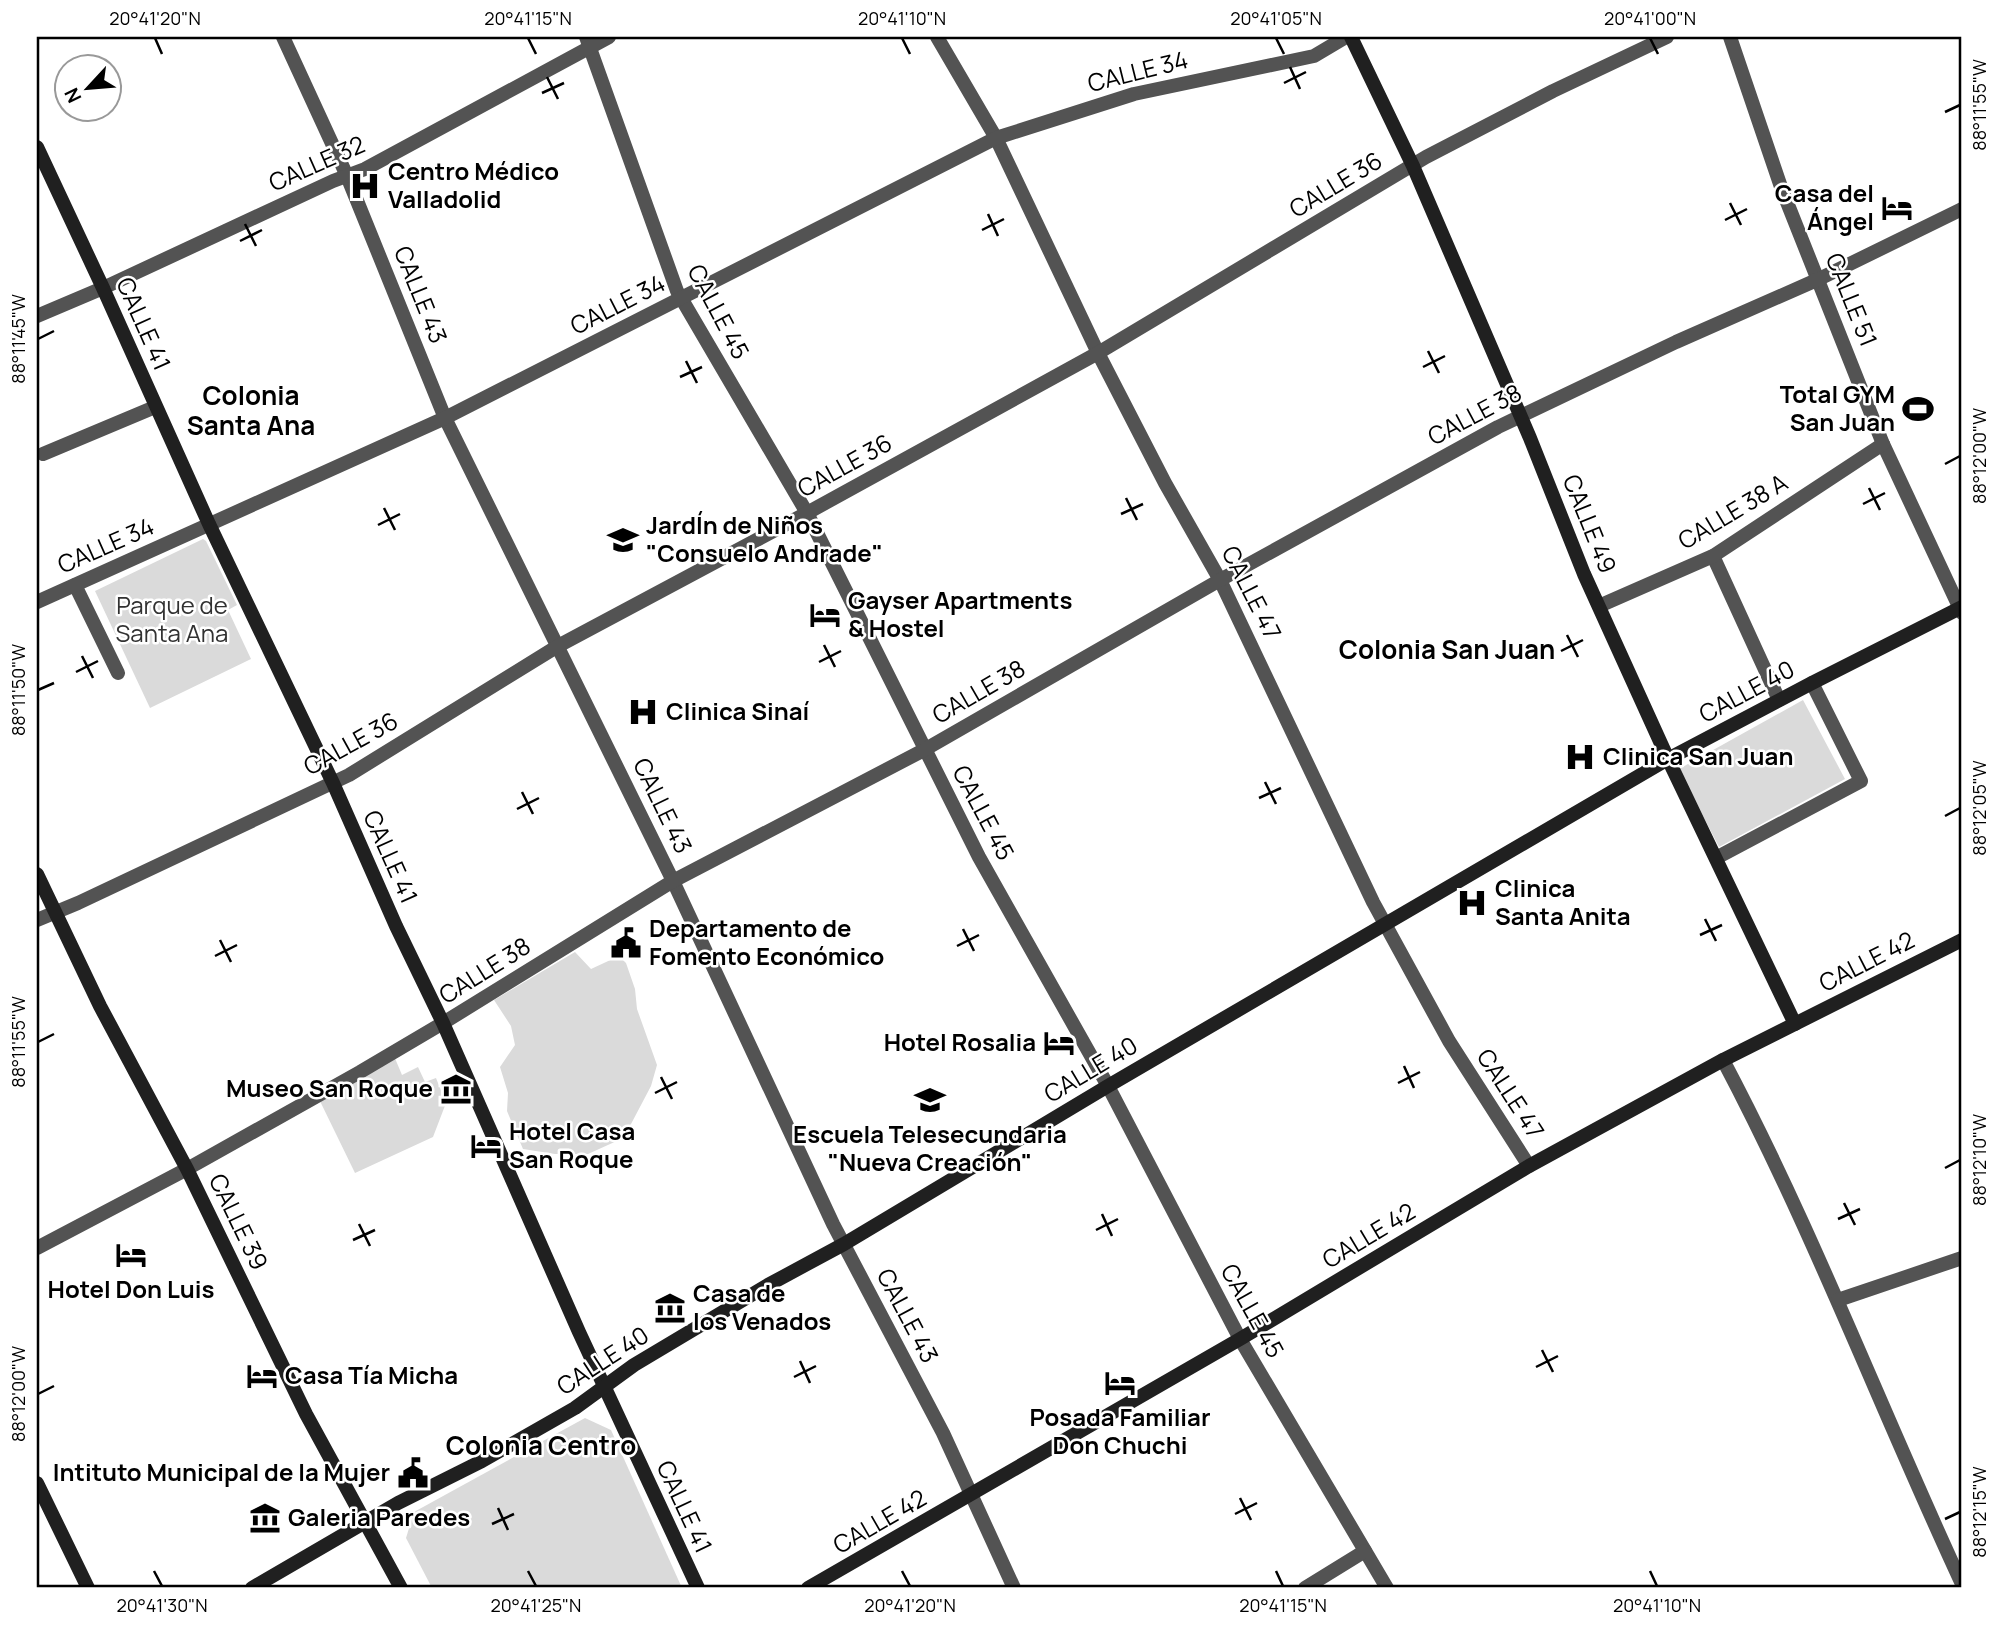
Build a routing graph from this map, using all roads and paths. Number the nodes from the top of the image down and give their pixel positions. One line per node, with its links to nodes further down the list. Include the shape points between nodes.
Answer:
1 (283, 37): 11 (street, CALLE 43)
2 (608, 37): 7 (street, CALLE 32)
3 (937, 37): 8 (street, CALLE 47)
4 (1348, 37): 8 (street, CALLE 34, via 1314,56 1134,94); 10 (main road, CALLE 49)
5 (1667, 37): 10 (street, CALLE 36)
6 (1730, 37): 13 (street, CALLE 51, via 1781,187)
7 (588, 42): 11 (street, CALLE 32); 15 (street, CALLE 45)
8 (996, 138): 15 (street, CALLE 34); 17 (street, CALLE 47)
9 (37, 147): 14 (main road, CALLE 41)
10 (1413, 166): 17 (street, CALLE 36); 19 (main road, CALLE 49)
11 (347, 176): 14 (street, CALLE 32); 20 (street, CALLE 43)
12 (1962, 209): 13 (street, CALLE 38)
13 (1819, 279): 19 (street, CALLE 38); 21 (street, CALLE 51)
14 (103, 288): 16 (street, CALLE 32); 18 (main road, CALLE 41)
15 (682, 299): 20 (street, CALLE 34); 23 (street, CALLE 45)
16 (37, 316)
17 (1098, 353): 23 (street, CALLE 36); 26 (street, CALLE 47)
18 (155, 407): 22 (street); 24 (main road, CALLE 41)
19 (1520, 415): 26 (street, CALLE 38); 29 (main road, CALLE 49)
20 (445, 418): 24 (street, CALLE 34); 31 (street, CALLE 43)
21 (1883, 444): 25 (street, CALLE 38 A); 30 (street, CALLE 51)
22 (43, 454)
23 (807, 513): 31 (street, CALLE 36); 35 (street, CALLE 45)
24 (209, 524): 27 (street, CALLE 34); 37 (main road, CALLE 41)
25 (1713, 556): 29 (street, CALLE 38 A); 34 (street)
26 (1220, 580): 35 (street, CALLE 38); 43 (street, CALLE 47)
27 (75, 585): 28 (street, CALLE 34); 32 (street)
28 (37, 601)
29 (1599, 606): 36 (main road, CALLE 49)
30 (1962, 609): 33 (main road, CALLE 40)
31 (558, 646): 37 (street, CALLE 36); 40 (street, CALLE 43)
32 (118, 673)
33 (1812, 683): 34 (main road, CALLE 40); 38 (street, via 1861,780)
34 (1779, 700): 36 (main road, CALLE 40)
35 (924, 750): 40 (street, CALLE 38); 48 (street, CALLE 45)
36 (1668, 759): 38 (main road, CALLE 49); 43 (main road, CALLE 40)
37 (333, 783): 41 (street, CALLE 36); 45 (main road, CALLE 41)
38 (1716, 858): 46 (main road, CALLE 49)
39 (37, 874): 41 (main road, CALLE 39)
40 (673, 881): 45 (street, CALLE 38); 51 (street, CALLE 43)
41 (55, 913): 42 (street, CALLE 36); 50 (main road, CALLE 39)
42 (37, 920)
43 (1385, 923): 48 (main road, CALLE 40); 49 (street, CALLE 47, via 1449,1041)
44 (1962, 940): 46 (main road, CALLE 42)
45 (443, 1023): 50 (street, CALLE 38); 56 (main road, CALLE 41)
46 (1795, 1024): 47 (main road, CALLE 42)
47 (1723, 1060): 49 (main road, CALLE 42); 54 (street)
48 (1108, 1086): 51 (main road, CALLE 40); 55 (street, CALLE 45)
49 (1530, 1166): 55 (main road, CALLE 42)
50 (187, 1169): 52 (street, CALLE 38); 59 (main road, CALLE 39, via 306,1414)
51 (844, 1244): 56 (main road, CALLE 40, via 634,1365); 58 (street, CALLE 43)
52 (37, 1248)
53 (1962, 1258): 54 (street)
54 (1838, 1300): 61 (street)
55 (1240, 1339): 58 (main road, CALLE 42); 60 (street, CALLE 45)
56 (606, 1386): 59 (main road, CALLE 40, via 494,1454); 65 (main road, CALLE 41)
57 (37, 1483): 62 (main road)
58 (972, 1494): 66 (main road, CALLE 42); 67 (street, CALLE 43)
59 (366, 1521): 63 (main road, CALLE 40); 64 (main road, CALLE 39)
60 (1365, 1551): 68 (street); 69 (street, CALLE 45)
61 (1962, 1584)
62 (88, 1588)
63 (252, 1588)
64 (401, 1588)
65 (698, 1588)
66 (808, 1588)
67 (1014, 1588)
68 (1305, 1588)
69 (1387, 1588)

